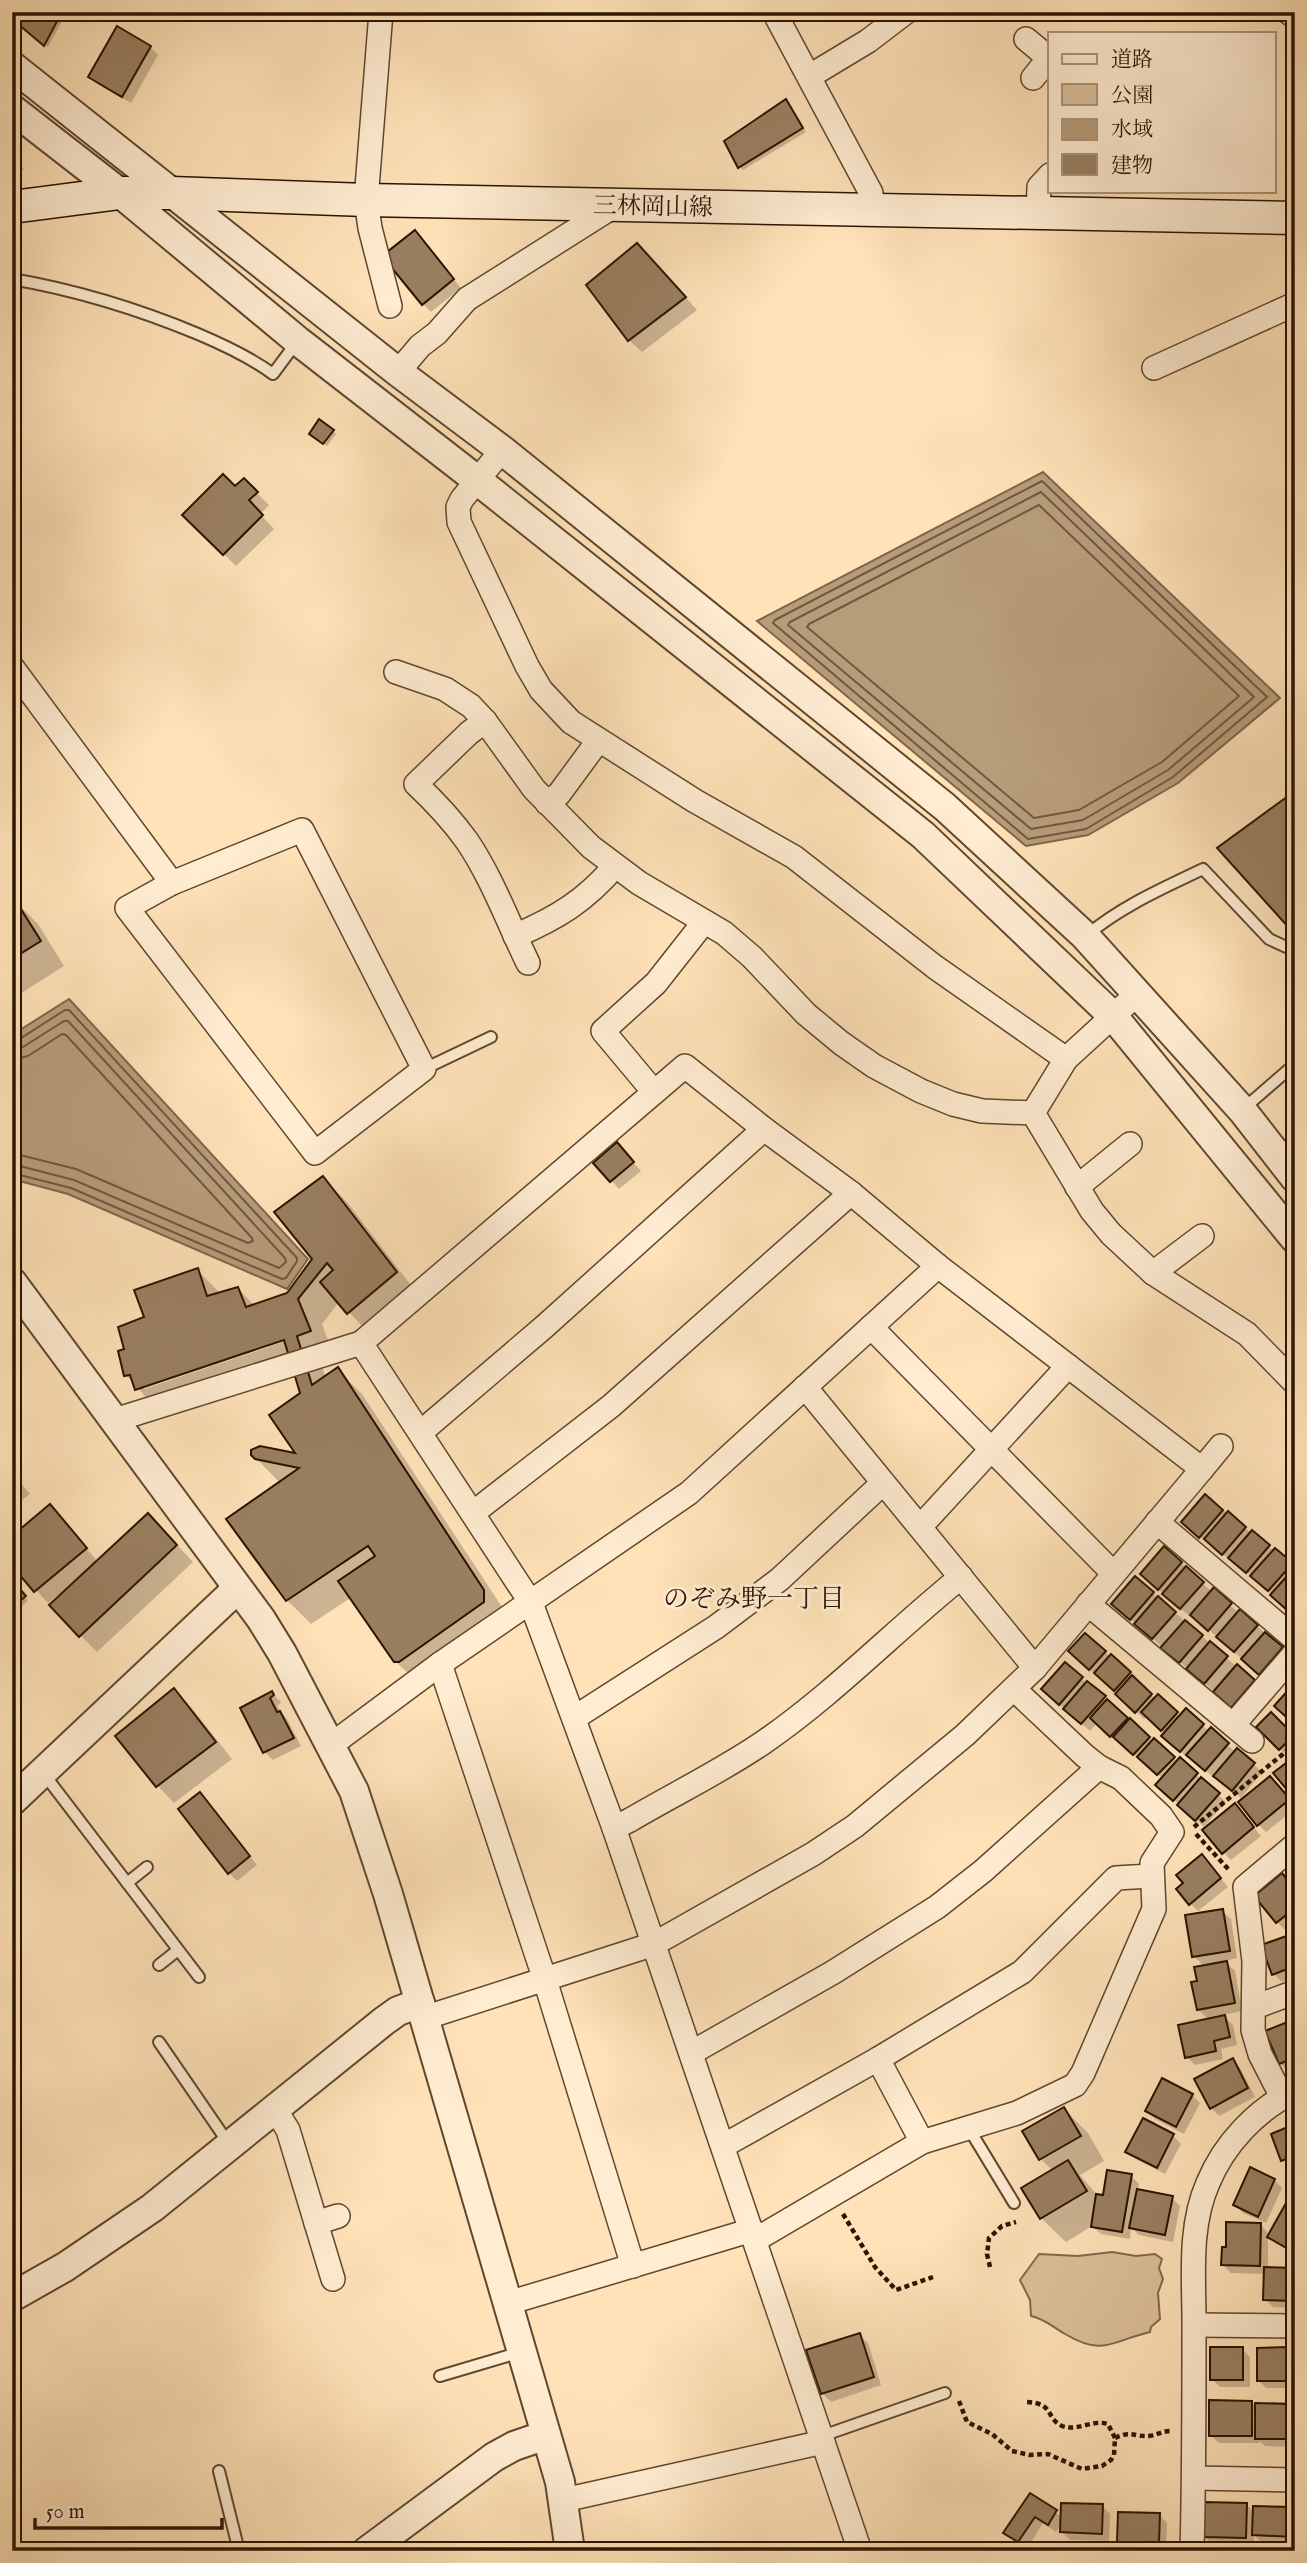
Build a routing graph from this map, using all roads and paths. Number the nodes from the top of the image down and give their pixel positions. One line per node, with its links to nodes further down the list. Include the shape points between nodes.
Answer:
1 (381, 12): 16 (street)
2 (774, 12): 10 (street)
3 (906, 12): 10 (street)
4 (1288, 12): 5 (street)
5 (1295, 17)
6 (1026, 39): 7 (street)
7 (1048, 58)
8 (1048, 60): 11 (street)
9 (12, 66): 15 (street)
10 (810, 76): 19 (street, via 871,193)
11 (1033, 78)
12 (12, 109): 14 (street)
13 (1048, 177): 20 (street, via 1039,187)
14 (120, 193): 15 (main road, 三林岡山線); 18 (main road, 三林岡山線); 25 (street)
15 (172, 193): 16 (main road, 三林岡山線); 27 (street)
16 (366, 200): 17 (main road, 三林岡山線); 24 (street)
17 (614, 206): 19 (main road, 三林岡山線); 27 (street, via 467,299)
18 (12, 207)
19 (870, 211): 20 (main road, 三林岡山線)
20 (1038, 213): 21 (main road, 三林岡山線)
21 (1295, 218)
22 (12, 279): 25 (lane, via 75,291 174,324 244,355 273,374)
23 (1295, 304): 26 (street)
24 (390, 306)
25 (298, 341): 29 (street)
26 (1154, 368)
27 (398, 372): 28 (street)
28 (502, 450): 29 (street); 39 (street, via 946,807)
29 (477, 480): 33 (street, via 458,507 459,522 541,690 571,722); 43 (street, via 923,835)
30 (12, 667): 36 (street)
31 (396, 672): 32 (street, via 445,689)
32 (485, 721): 34 (street); 38 (street, via 416,784 468,842)
33 (598, 741): 34 (street, via 559,794); 45 (street, via 794,857 935,967)
34 (547, 803): 35 (street)
35 (615, 866): 37 (street); 38 (street, via 579,903)
36 (172, 883): 47 (street, via 302,830); 47 (street, via 127,908 315,1153)
37 (704, 922): 48 (street, via 656,983 603,1031); 50 (street, via 752,957 841,1044 874,1066 953,1104)
38 (515, 936): 41 (street)
39 (1085, 936): 40 (lane, via 1147,895 1203,869 1269,939); 42 (street)
40 (1295, 951)
41 (528, 963)
42 (1136, 995): 43 (street); 49 (street)
43 (1113, 1016): 45 (street); 58 (street)
44 (491, 1037): 47 (lane)
45 (1066, 1059): 50 (street)
46 (1295, 1064): 49 (lane)
47 (424, 1069)
48 (654, 1092): 51 (street, via 685,1066); 63 (street)
49 (1242, 1110): 53 (street)
50 (1033, 1114): 55 (street)
51 (764, 1129): 56 (street); 68 (street)
52 (1130, 1143): 55 (street)
53 (1283, 1147): 54 (street)
54 (1295, 1178)
55 (1077, 1187): 60 (street, via 1111,1234)
56 (851, 1193): 59 (street); 73 (street, via 611,1406)
57 (1202, 1236): 60 (street)
58 (1295, 1239)
59 (938, 1266): 62 (street); 64 (street)
60 (1153, 1273): 65 (street, via 1247,1334)
61 (12, 1282): 67 (street)
62 (871, 1327): 66 (street); 70 (street)
63 (361, 1343): 67 (street); 68 (street)
64 (1068, 1366): 70 (street); 71 (street)
65 (1295, 1383)
66 (805, 1387): 72 (street); 79 (street, via 689,1493)
67 (115, 1420): 78 (street)
68 (421, 1432): 73 (street)
69 (1222, 1446): 71 (street)
70 (991, 1450): 75 (street); 76 (street)
71 (1202, 1469): 74 (street)
72 (883, 1483): 75 (street); 86 (street, via 780,1579 716,1627)
73 (473, 1513): 79 (street)
74 (1157, 1522): 76 (street); 81 (street)
75 (920, 1527): 77 (street)
76 (1113, 1573): 80 (street)
77 (961, 1577): 84 (street); 94 (street, via 847,1678 763,1743)
78 (237, 1589): 90 (street, via 282,1653); 92 (street)
79 (531, 1603): 83 (street); 86 (street)
80 (1087, 1604): 84 (street); 87 (street)
81 (1295, 1639)
82 (1295, 1653): 87 (street)
83 (440, 1664): 90 (street); 104 (street)
84 (1035, 1668): 85 (street)
85 (1014, 1689): 91 (street); 100 (street, via 855,1826)
86 (574, 1718): 94 (street)
87 (1233, 1725): 88 (street)
88 (1252, 1741)
89 (1295, 1742): 99 (path, via 1192,1829)
90 (331, 1745): 107 (street, via 354,1791)
91 (1099, 1768): 97 (street, via 1121,1778 1172,1832 1152,1863); 109 (street, via 937,1907)
92 (43, 1772): 93 (street); 98 (lane)
93 (12, 1801)
94 (614, 1828): 100 (street)
95 (1295, 1845): 99 (street)
96 (147, 1867): 98 (lane)
97 (1151, 1876): 110 (street, via 1116,1878 1023,1972); 113 (street, via 1154,1909 1075,2085 1017,2113)
98 (127, 1883): 101 (lane)
99 (1245, 1887): 106 (street)
100 (654, 1944): 104 (street); 109 (street)
101 (178, 1950): 102 (lane); 103 (lane)
102 (159, 1965)
103 (199, 1978)
104 (545, 1980): 107 (street); 120 (street)
105 (1295, 1992): 106 (street)
106 (1255, 2007): 111 (street, via 1253,2030 1260,2054)
107 (422, 2010): 112 (street, via 398,2011); 125 (street)
108 (159, 2042): 115 (lane)
109 (691, 2053): 116 (street)
110 (878, 2059): 114 (street); 116 (street)
111 (1289, 2094): 126 (street, via 1245,2127 1207,2183 1196,2235)
112 (275, 2109): 115 (street); 123 (street, via 327,2220)
113 (971, 2127): 114 (street); 118 (lane)
114 (922, 2142): 117 (street)
115 (230, 2146): 124 (street, via 113,2236)
116 (723, 2146): 119 (street)
117 (833, 2195): 119 (street); 122 (path, via 875,2267 896,2290)
118 (1014, 2203): 121 (path, via 1017,2222 1002,2226 989,2238)
119 (753, 2235): 120 (street); 135 (street)
120 (633, 2266): 125 (street)
121 (990, 2267)
122 (933, 2277)
123 (333, 2278)
124 (12, 2297)
125 (508, 2304): 128 (street)
126 (1195, 2325): 127 (street); 137 (street)
127 (1295, 2326)
128 (522, 2352): 129 (lane); 133 (street)
129 (440, 2376)
130 (945, 2393): 134 (path, via 954,2390 967,2422 1019,2454 1048,2454 1090,2469 1111,2460); 135 (lane)
131 (1026, 2402): 134 (path, via 1042,2404 1055,2421 1067,2427 1108,2424)
132 (1171, 2431): 134 (path)
133 (546, 2435): 139 (street); 140 (street, via 494,2457)
134 (1115, 2438)
135 (822, 2439): 139 (street); 143 (street)
136 (219, 2471): 141 (lane)
137 (1194, 2478): 138 (street); 144 (street)
138 (1295, 2480)
139 (564, 2500): 142 (street)
140 (375, 2548)
141 (239, 2551)
142 (570, 2551)
143 (860, 2551)
144 (1192, 2551)

